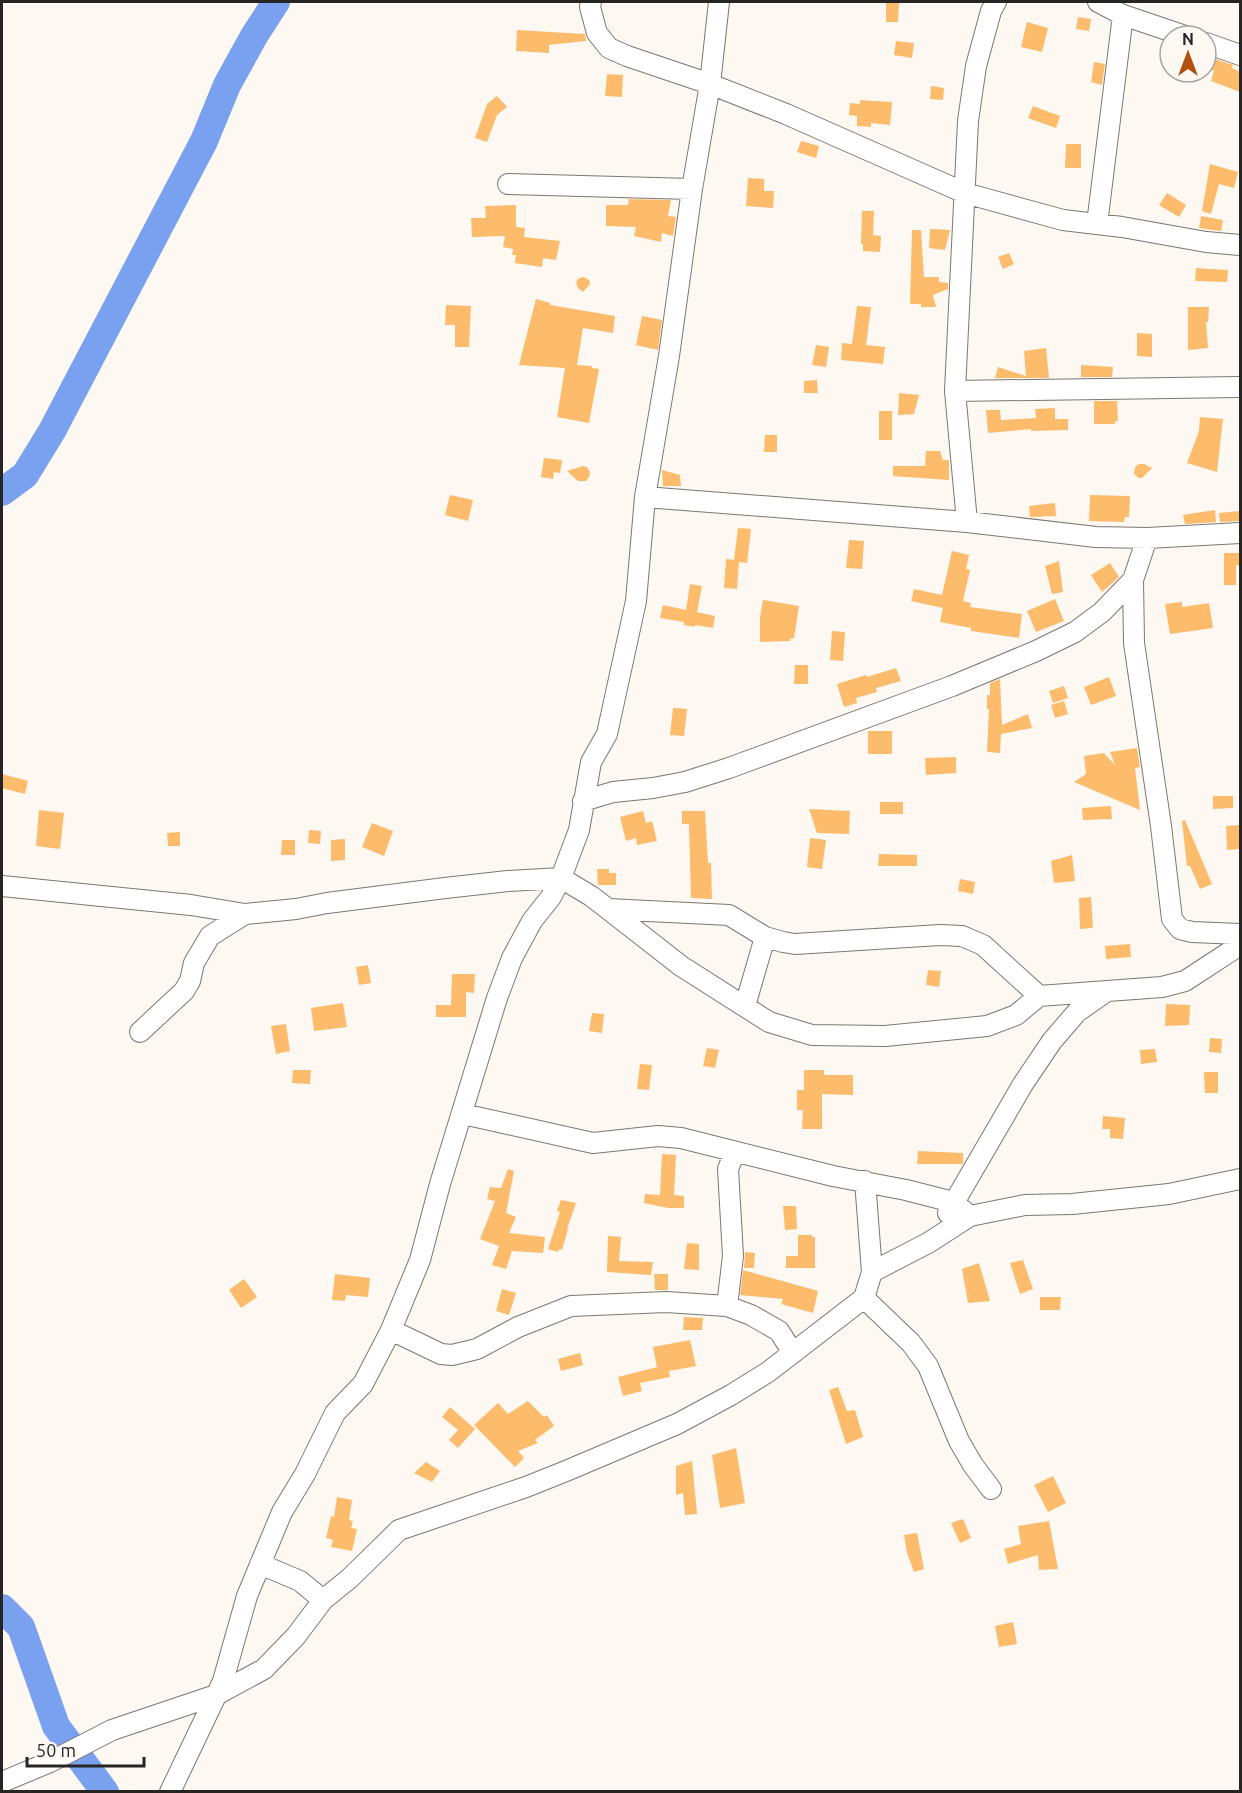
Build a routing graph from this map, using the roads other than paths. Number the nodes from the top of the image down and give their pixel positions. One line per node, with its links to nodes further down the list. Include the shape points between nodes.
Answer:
1 (591, 2): 9 (street, via 597,33 609,48)
2 (719, 2): 9 (street)
3 (996, 2): 12 (street, via 976,66)
4 (1098, 2): 5 (street)
5 (1123, 15): 6 (street); 13 (street)
6 (1158, 27)
7 (1218, 47): 8 (street)
8 (1240, 55)
9 (710, 84): 11 (street); 12 (street)
10 (508, 184): 11 (street)
11 (692, 189): 17 (street)
12 (964, 193): 13 (street, via 1063,220); 16 (street)
13 (1097, 224): 14 (street)
14 (1240, 245)
15 (1240, 387): 16 (street)
16 (955, 391): 18 (street)
17 (645, 497): 18 (street); 22 (street, via 636,601 627,646 607,734 591,762)
18 (967, 522): 20 (street, via 1096,537)
19 (1240, 533): 20 (street)
20 (1147, 538): 21 (street)
21 (1133, 580): 22 (street, via 1075,632 952,686 685,782 613,792); 27 (street, via 1134,643 1172,919 1180,929 1192,932)
22 (583, 801): 23 (street, via 579,830)
23 (561, 878): 25 (street); 26 (street, via 456,886); 34 (street, via 512,958)
24 (2, 886): 26 (street)
25 (608, 909): 28 (street, via 729,915); 32 (street, via 681,966)
26 (245, 914): 33 (street, via 210,936 184,991)
27 (1240, 934)
28 (765, 937): 31 (street, via 795,944 962,936 983,945); 32 (street)
29 (1240, 945): 30 (street, via 1185,981 1162,987)
30 (1109, 990): 31 (street); 38 (street, via 1077,1012 1052,1041)
31 (1039, 996): 32 (street, via 1016,1015 987,1026 885,1036 812,1035 769,1022)
32 (746, 1006)
33 (140, 1032)
34 (463, 1114): 35 (street, via 592,1143 658,1136); 44 (street, via 420,1260)
35 (735, 1152): 37 (street); 43 (street, via 728,1169 733,1256)
36 (1240, 1179): 39 (street, via 1169,1194 1025,1205)
37 (865, 1181): 38 (street); 41 (street)
38 (953, 1202): 39 (street); 40 (street)
39 (970, 1216): 40 (street)
40 (938, 1237): 41 (street)
41 (872, 1272): 42 (street)
42 (864, 1298): 45 (street); 46 (street, via 911,1343 928,1366 959,1441)
43 (727, 1306): 44 (street, via 666,1302 571,1306 477,1349 452,1355 441,1354); 45 (street, via 779,1331)
44 (391, 1330): 47 (street, via 363,1384 334,1413 282,1512)
45 (793, 1353): 48 (street, via 731,1395 677,1424 526,1487 399,1530)
46 (991, 1489)
47 (260, 1564): 48 (street, via 300,1581); 49 (street)
48 (323, 1600): 49 (street, via 264,1669)
49 (216, 1695): 50 (street, via 112,1730); 51 (street)
50 (2, 1782)
51 (170, 1791)

